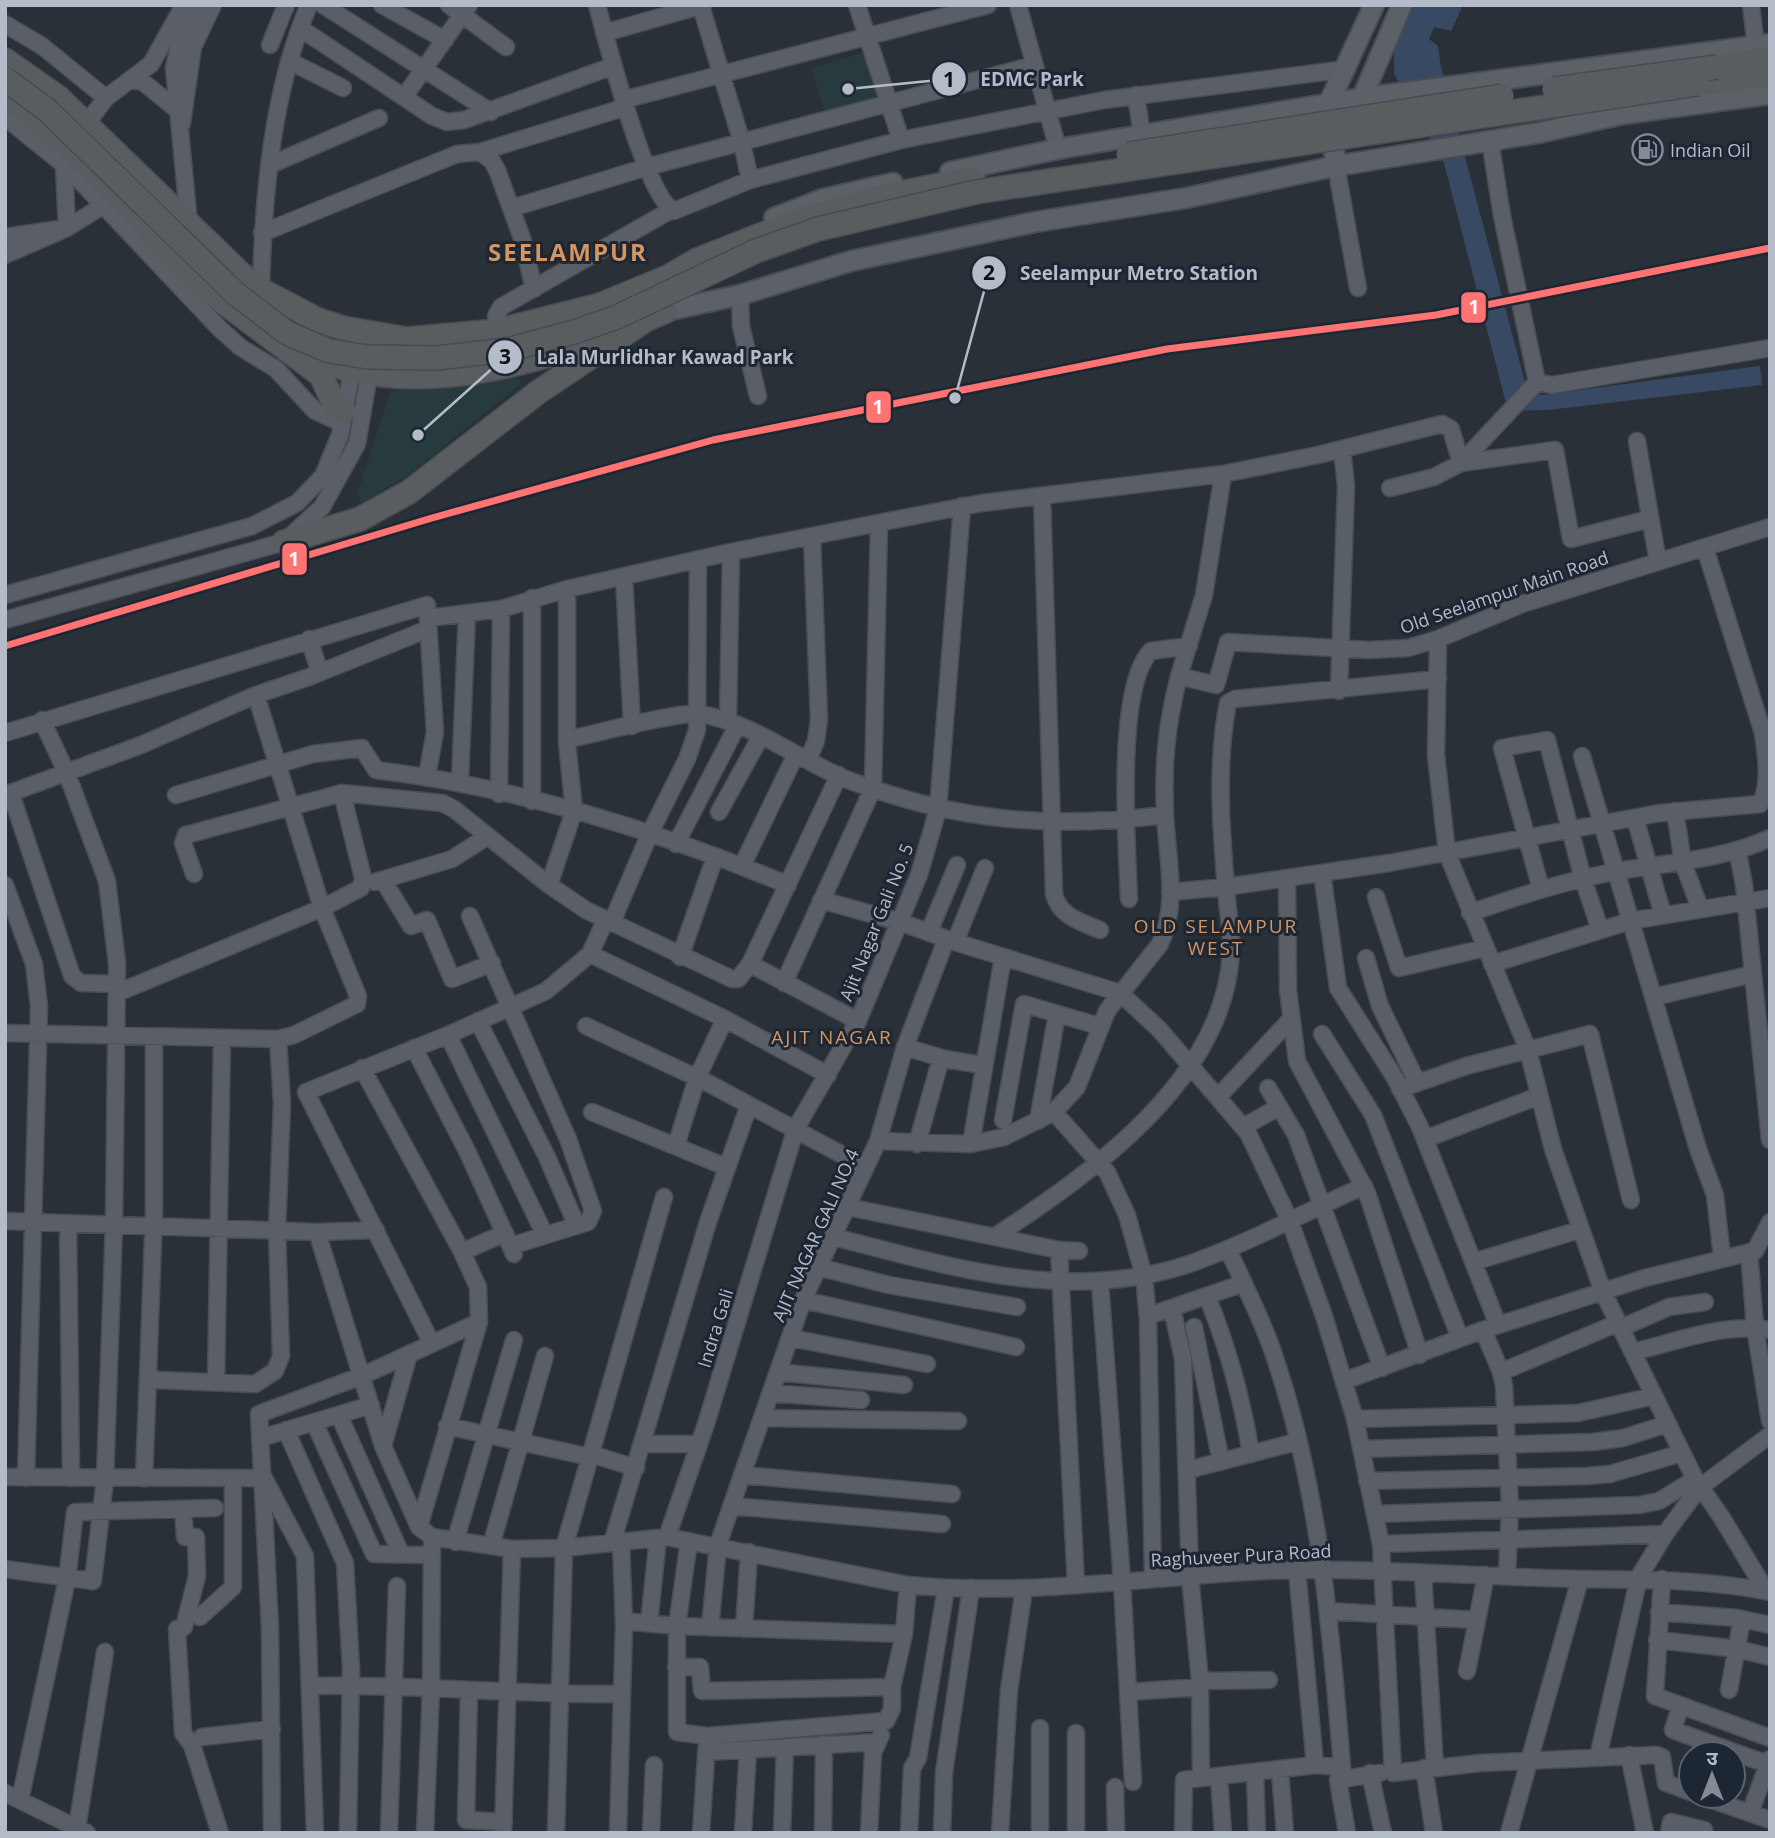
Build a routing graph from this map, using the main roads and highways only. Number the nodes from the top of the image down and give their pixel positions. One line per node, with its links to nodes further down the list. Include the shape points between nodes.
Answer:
1 (1374, 5): 10 (main road)
2 (1402, 5): 9 (main road)
3 (1765, 50): 9 (main road); 13 (highway, bridge, via 987,176 877,198 796,221)
4 (5, 60): 13 (highway, via 59,98 261,290 318,320 407,339 496,331 600,305)
5 (1770, 74): 6 (highway, bridge, via 976,192 818,229 755,251 617,317 574,332 507,350 436,358 329,351 286,333 236,294 47,110)
6 (5, 79)
7 (1770, 94): 11 (main road, via 1623,114)
8 (5, 96): 15 (highway, via 42,123 206,289)
9 (1362, 98): 10 (main road); 11 (main road)
10 (1328, 105): 12 (main road); 13 (main road, via 1058,149 823,199 741,231)
11 (1366, 161): 12 (main road)
12 (1336, 166): 14 (main road, via 851,261)
13 (697, 260)
14 (657, 315): 15 (highway, via 508,366 443,375 361,373 332,367); 17 (highway, via 537,393 410,492 360,519)
15 (284, 346): 16 (highway, via 321,375)
16 (343, 417)
17 (284, 542)

